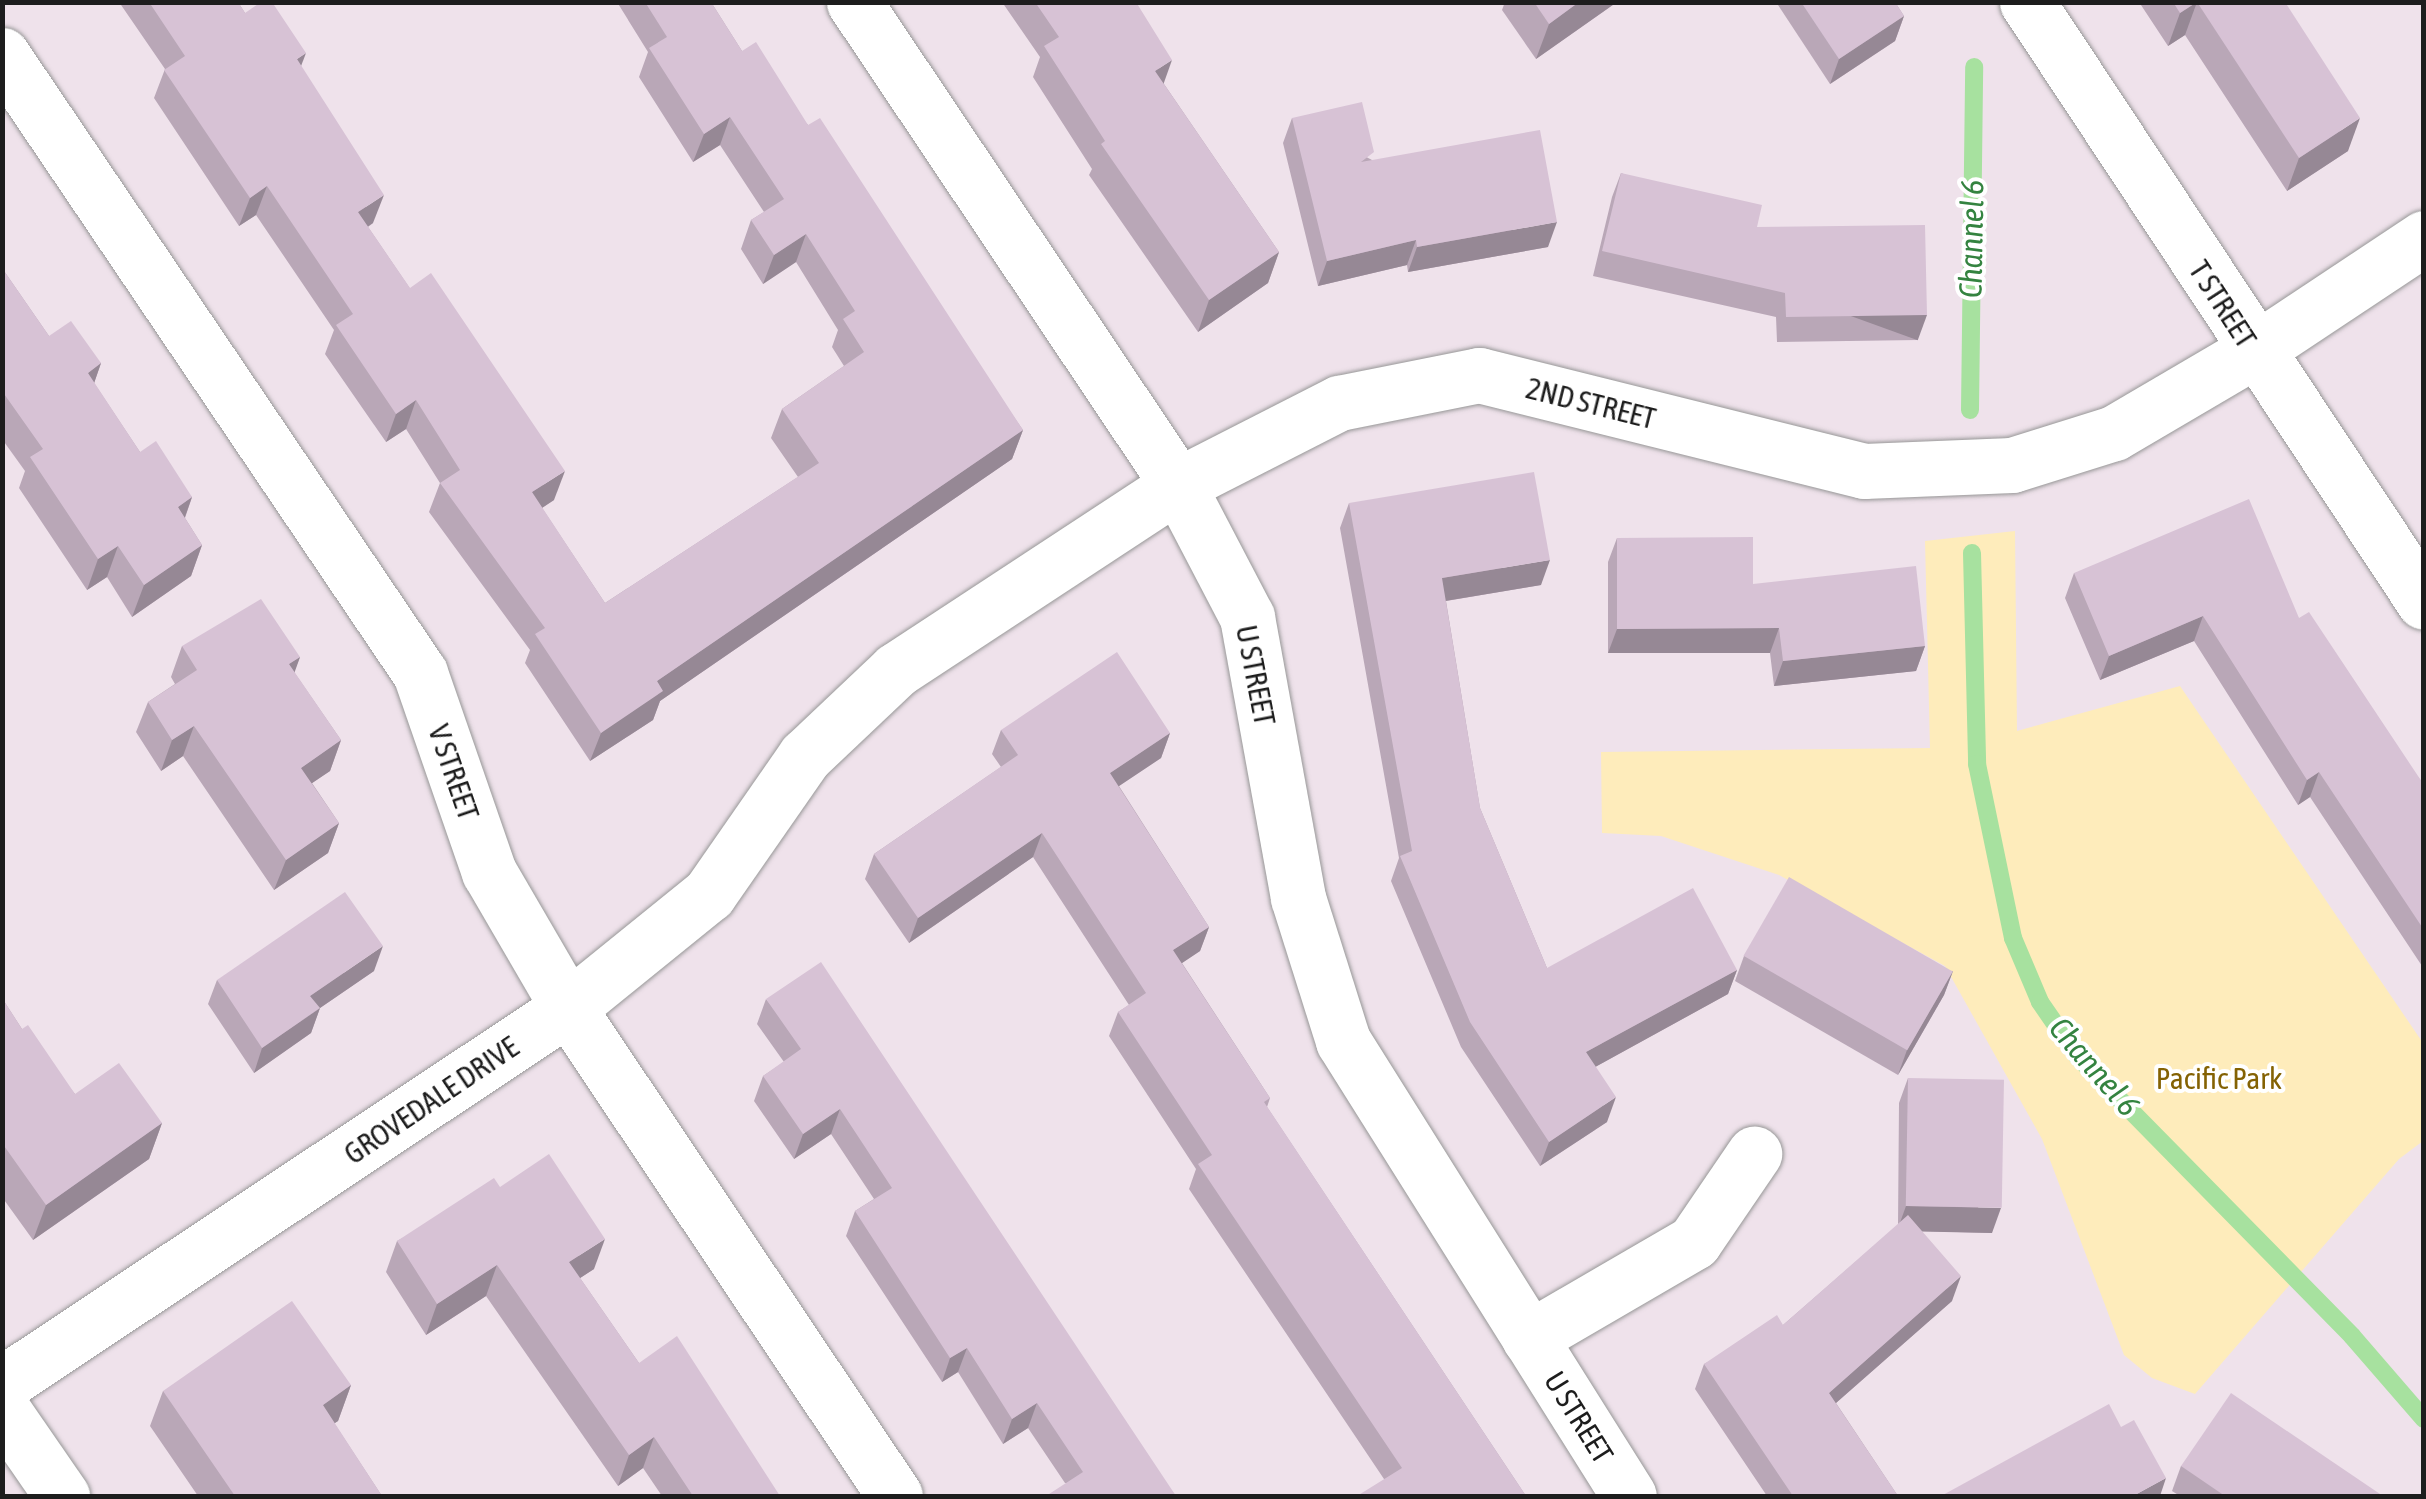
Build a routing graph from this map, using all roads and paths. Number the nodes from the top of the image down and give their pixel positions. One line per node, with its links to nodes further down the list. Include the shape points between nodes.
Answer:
1 (854, 2): 6 (street, U STREET)
2 (2028, 2): 5 (street, T STREET)
3 (2, 55): 9 (street, V STREET, via 420,674 489,872)
4 (2424, 238): 5 (street, 2ND STREET)
5 (2254, 351): 6 (street, 2ND STREET, via 2114,433 2012,465 1864,471 1479,375 1339,403); 7 (street, T STREET)
6 (1178, 485): 8 (street, 2ND STREET, via 896,670); 11 (street, U STREET, via 1247,617 1298,898 1343,1041)
7 (2424, 602)
8 (805, 756): 9 (street, GROVEDALE DRIVE, via 709,894)
9 (568, 1008): 12 (street, GROVEDALE DRIVE); 15 (street, V STREET)
10 (1754, 1154): 11 (street, U STREET, via 1694,1242)
11 (1529, 1338): 16 (street, U STREET)
12 (2, 1384)
13 (2, 1409): 14 (street)
14 (62, 1496)
15 (895, 1496)
16 (1629, 1496)

